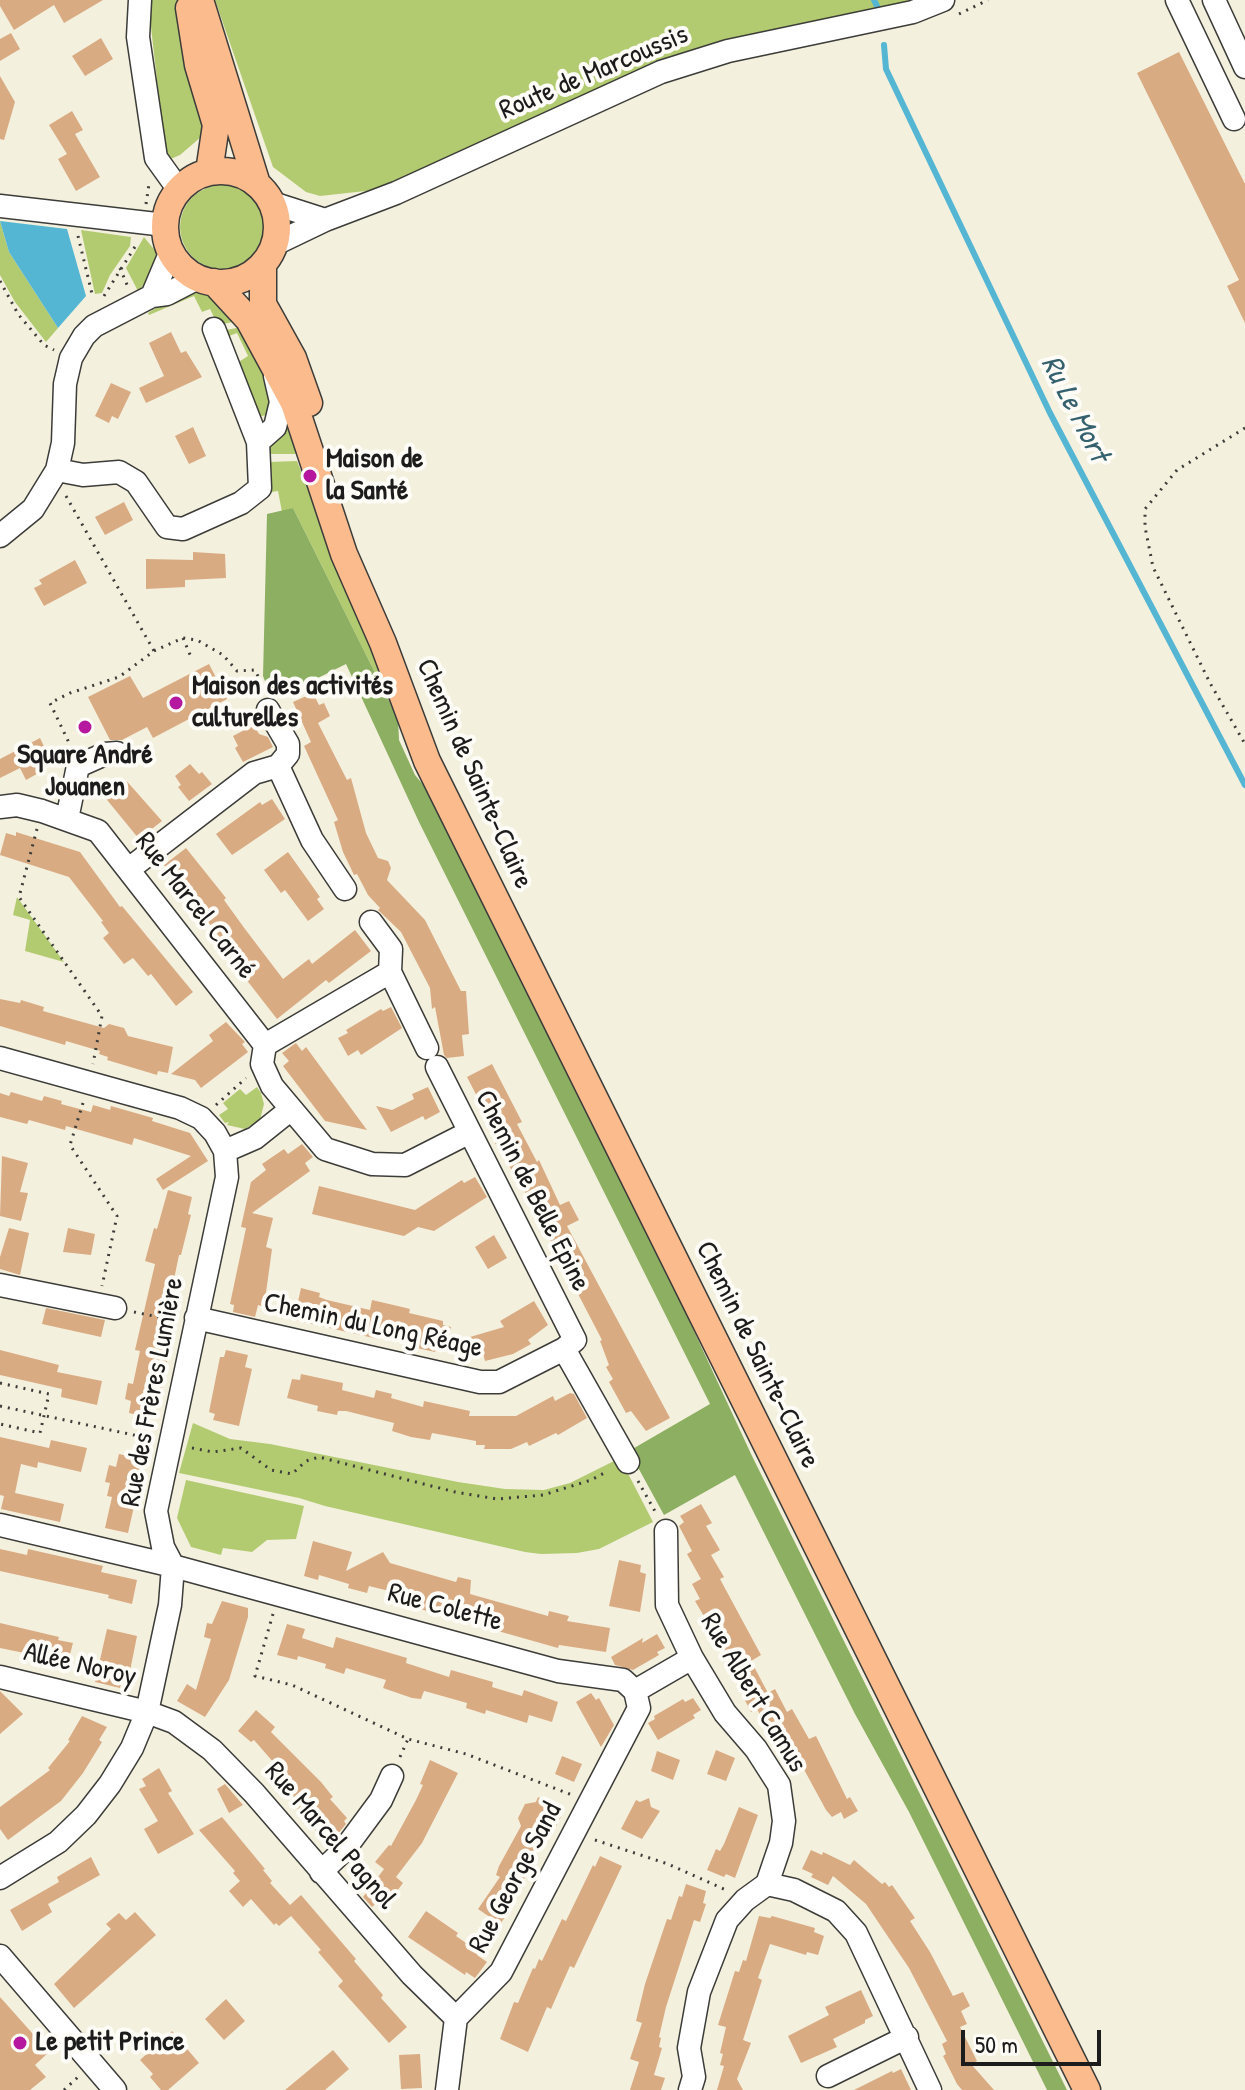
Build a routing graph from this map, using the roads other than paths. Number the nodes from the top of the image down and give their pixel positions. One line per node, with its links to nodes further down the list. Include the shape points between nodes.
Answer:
1 (140, 0): 10 (street, via 138,37 156,158)
2 (188, 0): 9 (main road, via 198,65 216,125)
3 (200, 0): 11 (main road)
4 (1177, 0): 8 (street)
5 (1214, 0): 7 (street)
6 (946, 9): 13 (street, Route de Marcoussis, via 728,51 661,72)
7 (1245, 67)
8 (1234, 119)
9 (209, 172): 10 (main road); 11 (main road, via 242,175)
10 (179, 190): 14 (main road)
11 (264, 194): 13 (street); 16 (main road, via 276,216)
12 (0, 206): 14 (street)
13 (325, 220): 16 (street, Route de Marcoussis)
14 (151, 224): 15 (main road)
15 (171, 251): 17 (main road, via 182,267); 18 (street)
16 (269, 254): 17 (main road, via 241,279); 24 (main road, Chemin de Sainte-Claire, via 263,304 293,358 324,444)
17 (206, 280): 18 (street, via 167,294); 20 (main road, Chemin de Sainte-Claire, via 249,320)
18 (141, 294): 22 (street, via 94,326 71,358)
19 (214, 329): 21 (street)
20 (272, 359): 21 (street, via 281,402 275,427); 24 (main road, Chemin de Sainte-Claire, via 294,403 344,554)
21 (258, 442): 22 (street, via 260,488 241,503 183,529 167,527 136,482 119,472)
22 (55, 472): 23 (street, via 33,509)
23 (0, 536)
24 (383, 643): 63 (main road, Chemin de Sainte-Claire, via 427,761 483,877)
25 (268, 710): 27 (street, via 288,744 288,754)
26 (111, 754): 29 (street, via 78,766)
27 (278, 766): 30 (street, via 254,773); 31 (street, via 312,840)
28 (0, 807): 29 (street, Rue Marcel Carné, via 17,805)
29 (67, 819): 30 (street, Rue Marcel Carné, via 98,831)
30 (129, 869): 34 (street, Rue Marcel Carné)
31 (345, 889)
32 (371, 922): 33 (street, Chemin de Belle Epine, via 391,949)
33 (390, 972): 34 (street); 37 (street, Chemin de Belle Epine)
34 (264, 1054): 36 (street, Rue Marcel Carné, via 272,1086)
35 (0, 1058): 38 (street, via 180,1108 201,1118)
36 (290, 1110): 37 (street, Rue Marcel Carné, via 325,1149 372,1164 405,1165); 38 (street, via 255,1138)
37 (468, 1133): 42 (street, Chemin de Belle Epine)
38 (225, 1151): 41 (street, Rue des Frères Lumière, via 227,1177)
39 (0, 1285): 40 (street)
40 (106, 1306)
41 (196, 1321): 42 (street, Chemin du Long Réage, via 480,1382 499,1382); 46 (street, Rue des Frères Lumière, via 156,1511)
42 (569, 1345): 43 (street, Chemin de Belle Epine)
43 (628, 1462)
44 (0, 1525): 46 (street, Rue Colette)
45 (666, 1531): 47 (street, Rue Albert Camus, via 667,1605)
46 (173, 1566): 49 (street, Rue Colette, via 558,1671 623,1680); 50 (street, Rue des Frères Lumière)
47 (692, 1658): 49 (street); 54 (street, Rue Albert Camus, via 779,1785 784,1821)
48 (0, 1677): 50 (street, Allée Noroy)
49 (635, 1691): 56 (street, Rue George Sand, via 639,1708 501,1972)
50 (147, 1712): 52 (street, Rue Marcel Pagnol, via 174,1722 212,1750); 53 (street, Rue des Frères Lumière, via 132,1748 86,1815 58,1842)
51 (392, 1776): 52 (street, via 381,1800)
52 (321, 1872): 56 (street, Rue Marcel Pagnol)
53 (0, 1878)
54 (767, 1884): 57 (street, via 794,1890 836,1911 856,1933); 61 (street, via 727,1920 699,1992 689,2048 694,2077)
55 (0, 1956): 59 (street)
56 (456, 2018): 60 (street)
57 (907, 2037): 58 (street); 62 (street)
58 (828, 2076)
59 (115, 2090)
60 (447, 2090)
61 (690, 2090)
62 (930, 2090)
63 (1087, 2090)

